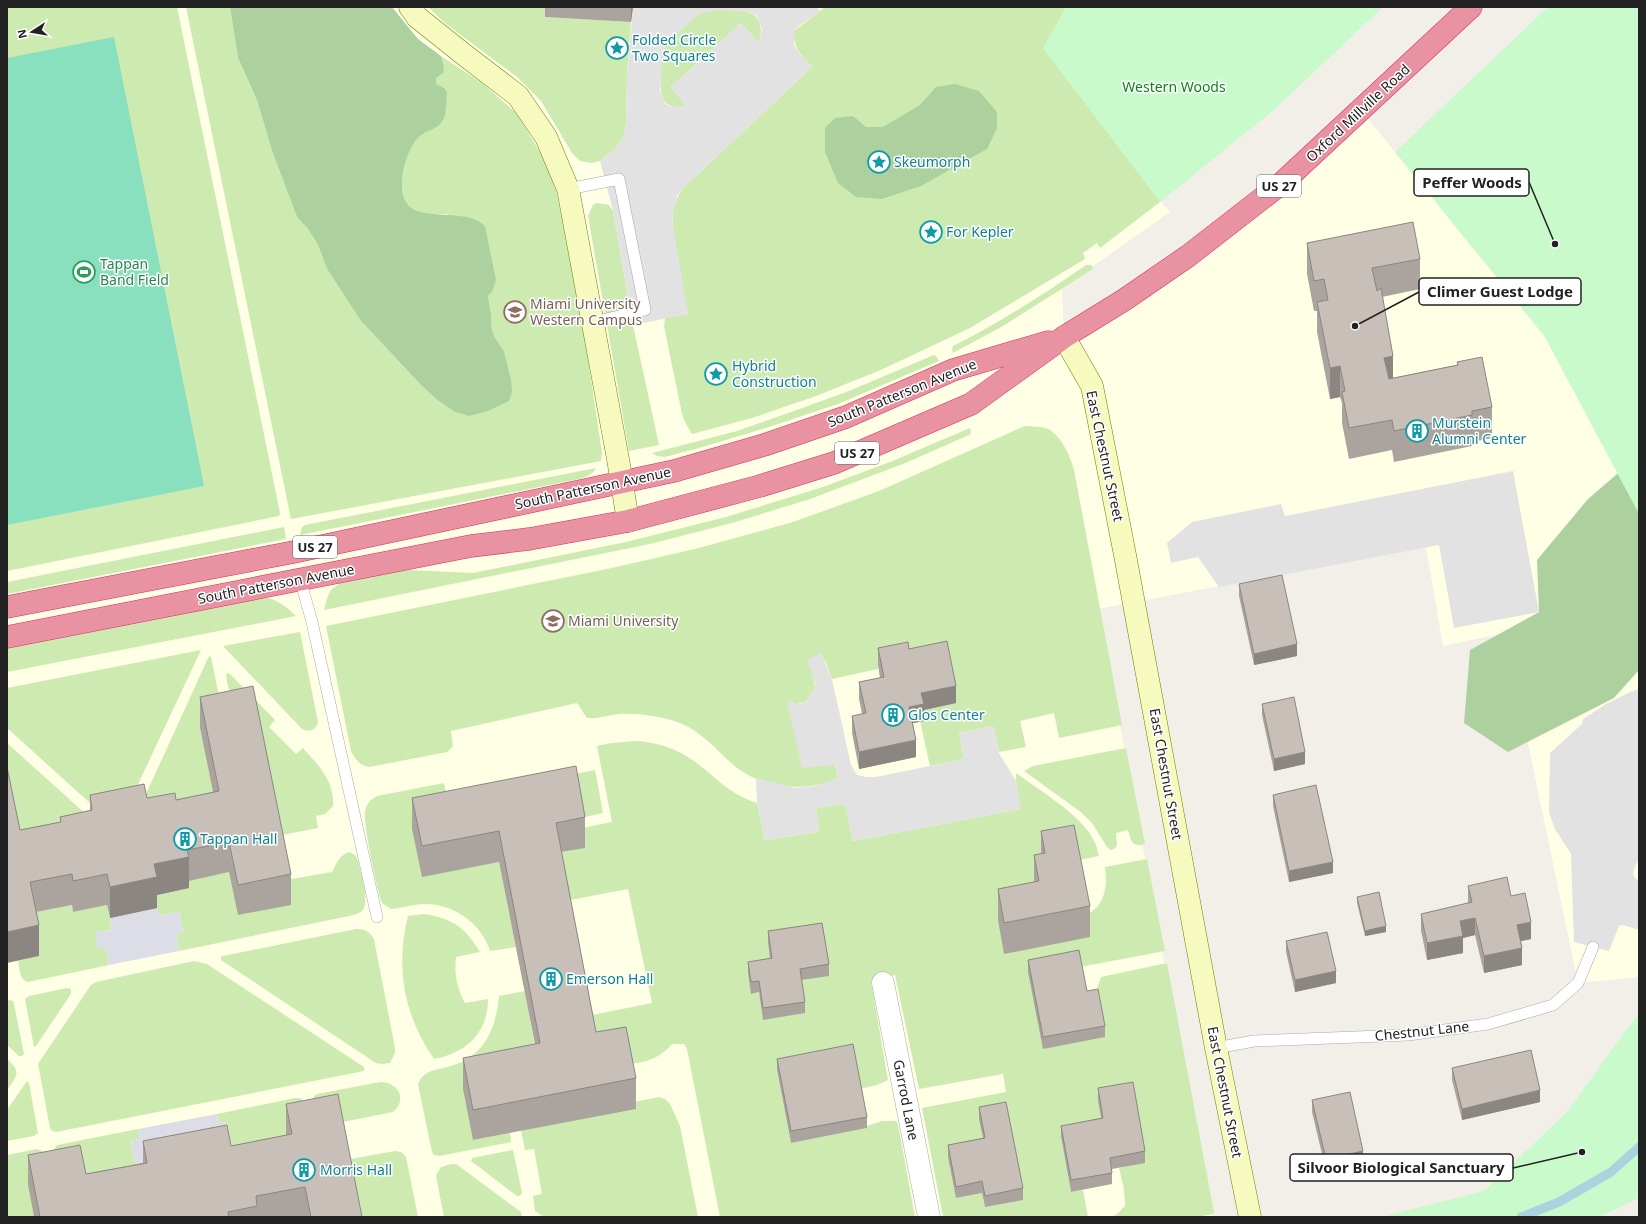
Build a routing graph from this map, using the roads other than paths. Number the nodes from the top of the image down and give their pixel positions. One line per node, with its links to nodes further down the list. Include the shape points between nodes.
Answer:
1 (410, 7): 3 (street, via 417,17 518,96 546,137)
2 (1471, 7): 5 (highway, Oxford Millville Road / US 27, via 1282,183 1188,256)
3 (568, 189): 4 (street); 4 (lane, via 619,179 645,310)
4 (593, 322): 6 (street)
5 (1064, 337): 6 (highway, South Patterson Avenue / US 27, via 953,370 846,417 764,445); 7 (highway, South Patterson Avenue / US 27, via 971,404 903,434 834,463 760,486); 14 (street, East Chestnut Street, via 1092,386)
6 (622, 483): 7 (street); 9 (highway, South Patterson Avenue / US 27, via 294,552)
7 (628, 521): 8 (highway, South Patterson Avenue / US 27, via 529,539 471,546)
8 (300, 580): 10 (highway, South Patterson Avenue / US 27); 11 (lane, via 312,622)
9 (7, 607)
10 (7, 637)
11 (377, 917)
12 (1592, 947): 14 (lane, Chestnut Lane, via 1578,983 1553,1005 1488,1024 1408,1035 1254,1041)
13 (884, 983): 15 (street, Garrod Lane)
14 (1216, 1048): 16 (street, East Chestnut Street)
15 (929, 1217)
16 (1250, 1217)

